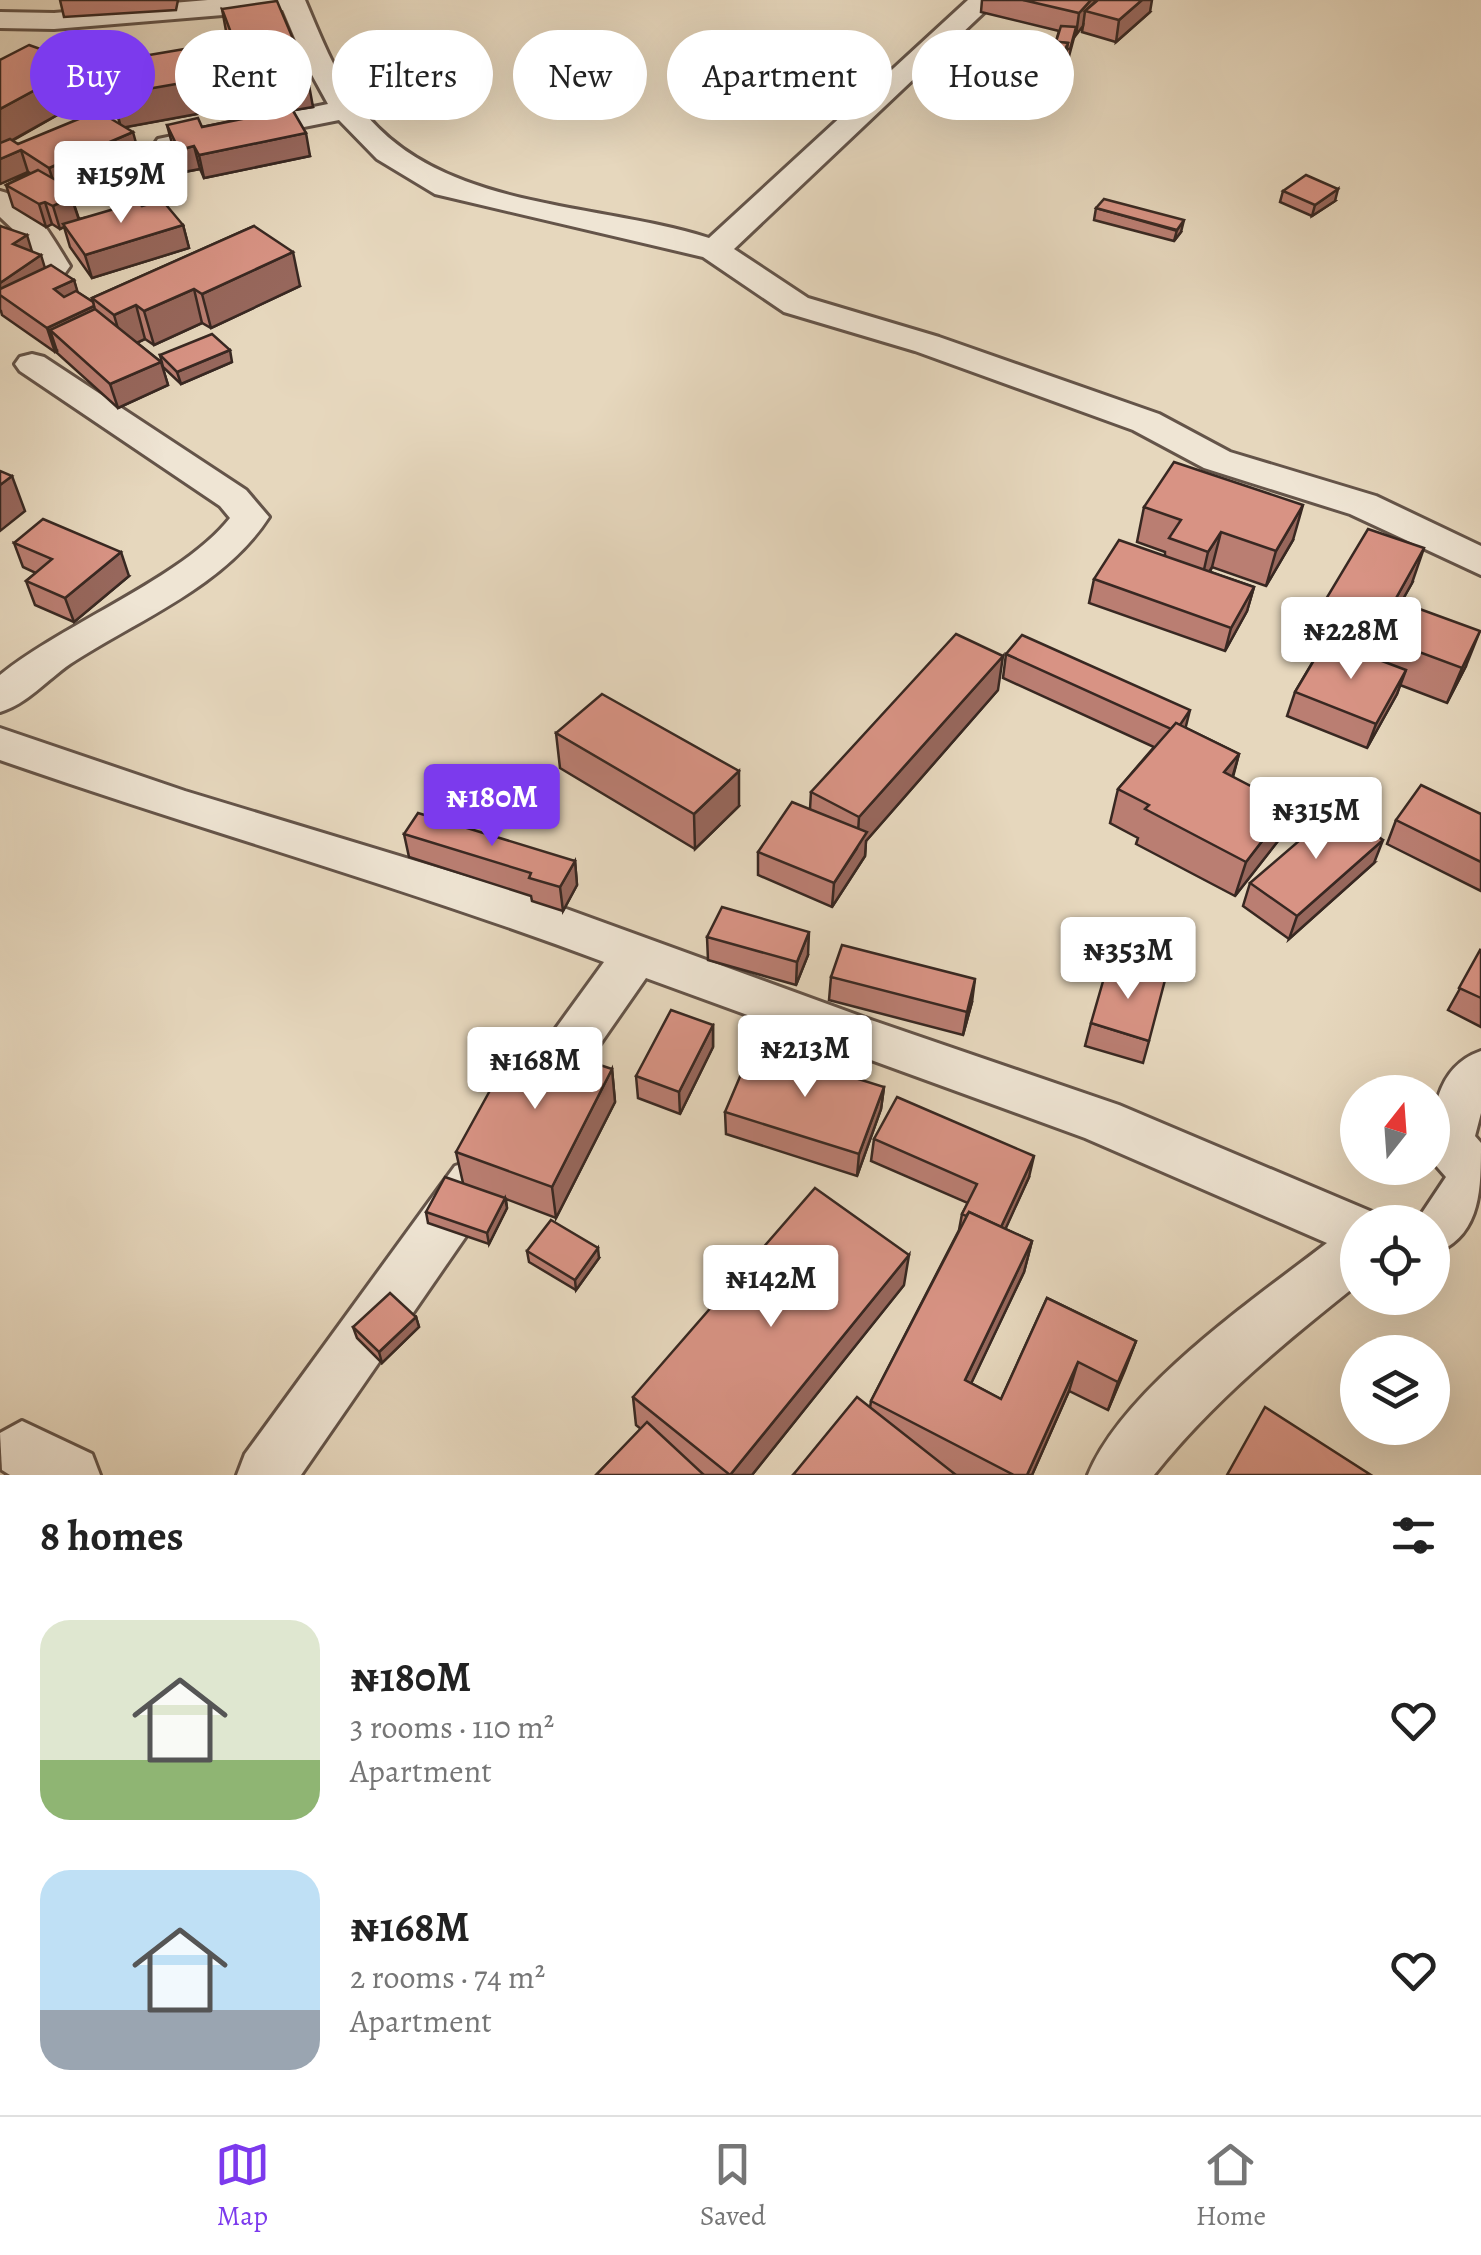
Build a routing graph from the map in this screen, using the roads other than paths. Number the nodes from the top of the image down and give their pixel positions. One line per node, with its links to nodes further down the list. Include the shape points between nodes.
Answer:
1 (292, 0): 3 (street, via 54,22); 4 (street)
2 (984, 0): 9 (street)
3 (0, 20)
4 (332, 91)
5 (332, 112): 7 (street)
6 (354, 120): 9 (street, via 415,173 446,188)
7 (169, 144)
8 (0, 200): 10 (street, via 30,228)
9 (714, 250): 12 (street, via 796,305 1146,422 1217,460 1363,505)
10 (54, 266)
11 (32, 364): 13 (street, via 233,498 250,517 242,532)
12 (1481, 562)
13 (0, 697)
14 (0, 744): 15 (street)
15 (636, 954): 18 (street, via 1101,1121); 20 (street)
16 (1481, 1072): 17 (street, via 1449,1125)
17 (1463, 1208)
18 (1340, 1224)
19 (1340, 1265): 21 (street, via 1248,1337 1168,1414)
20 (266, 1475)
21 (1118, 1475)

